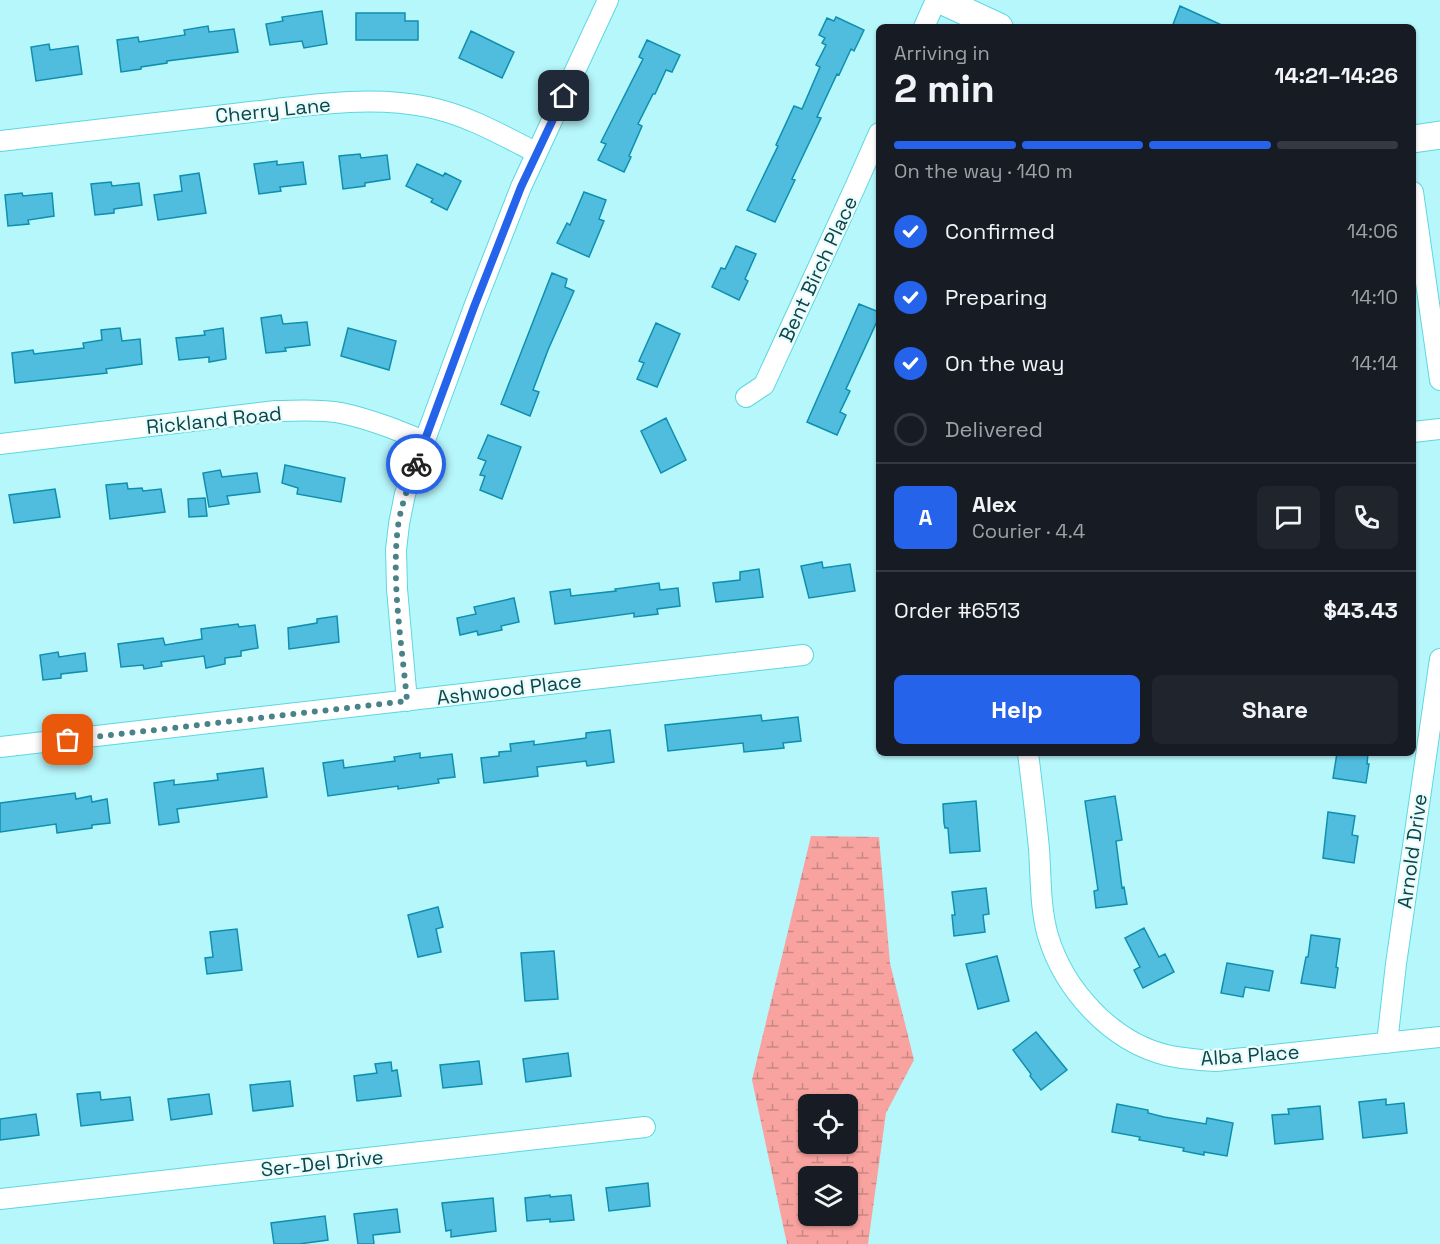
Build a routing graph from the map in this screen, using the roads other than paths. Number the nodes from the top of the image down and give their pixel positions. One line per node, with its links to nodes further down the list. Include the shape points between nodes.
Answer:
1 (608, 0): 10 (street)
2 (936, 0): 4 (street)
3 (941, 0): 5 (street)
4 (925, 24)
5 (993, 24)
6 (1440, 135): 7 (street)
7 (1416, 139)
8 (876, 140): 13 (street, Bent Birch Place, via 764,385)
9 (0, 141): 10 (street, Cherry Lane, via 305,106 382,101 429,107 454,115)
10 (537, 153): 16 (street)
11 (1416, 213): 12 (street)
12 (1440, 380)
13 (746, 397)
14 (1440, 429): 15 (street)
15 (1416, 432)
16 (424, 441): 17 (street, Rickland Road, via 377,423 314,410 276,411); 20 (street, via 405,494 396,550)
17 (0, 444)
18 (803, 655): 20 (street, Ashwood Place)
19 (1440, 659): 24 (street, Arnold Drive)
20 (407, 701): 21 (street, Ashwood Place)
21 (0, 747)
22 (1028, 756): 24 (street, Alba Place, via 1048,936 1073,987 1108,1025 1153,1051 1190,1060 1216,1061)
23 (1440, 1037): 24 (street, Alba Place)
24 (1387, 1043)
25 (645, 1127): 26 (street, Ser-Del Drive)
26 (0, 1199)

